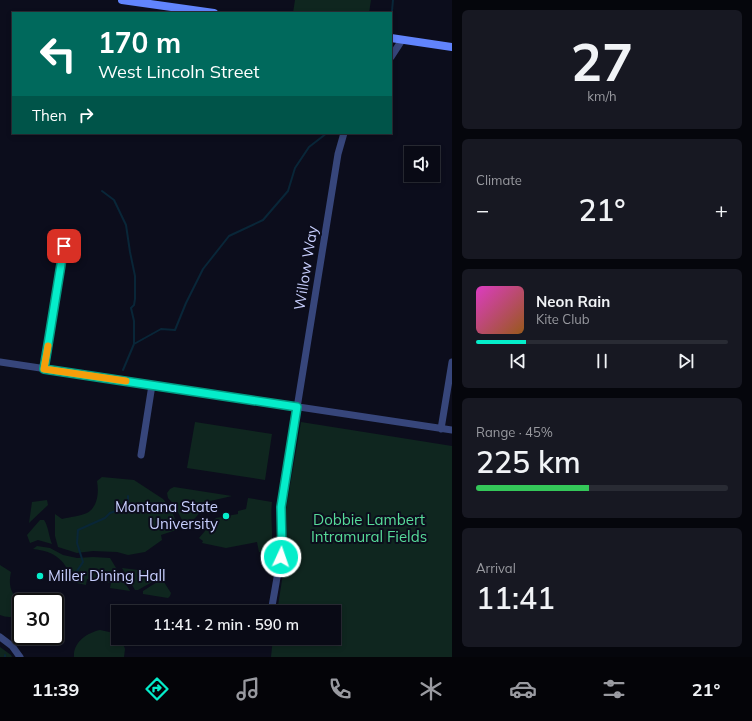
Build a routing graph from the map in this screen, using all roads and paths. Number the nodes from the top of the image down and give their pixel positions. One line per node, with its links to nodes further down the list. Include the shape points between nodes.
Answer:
1 (122, 0): 2 (main road)
2 (169, 3): 3 (main road)
3 (210, 12)
4 (392, 38): 5 (main road)
5 (402, 40): 6 (main road); 7 (street)
6 (452, 47)
7 (392, 55)
8 (344, 134): 14 (street, Willow Way, via 338,154)
9 (64, 246): 12 (street)
10 (0, 362): 12 (street)
11 (452, 362): 15 (street)
12 (44, 369): 13 (street)
13 (152, 385): 14 (street); 17 (street)
14 (297, 407): 15 (street); 18 (street, Willow Way, via 281,507 282,549)
15 (442, 429): 16 (street)
16 (452, 430)
17 (141, 454)
18 (272, 605)
19 (0, 637): 20 (street, via 12,646)
20 (20, 657)

